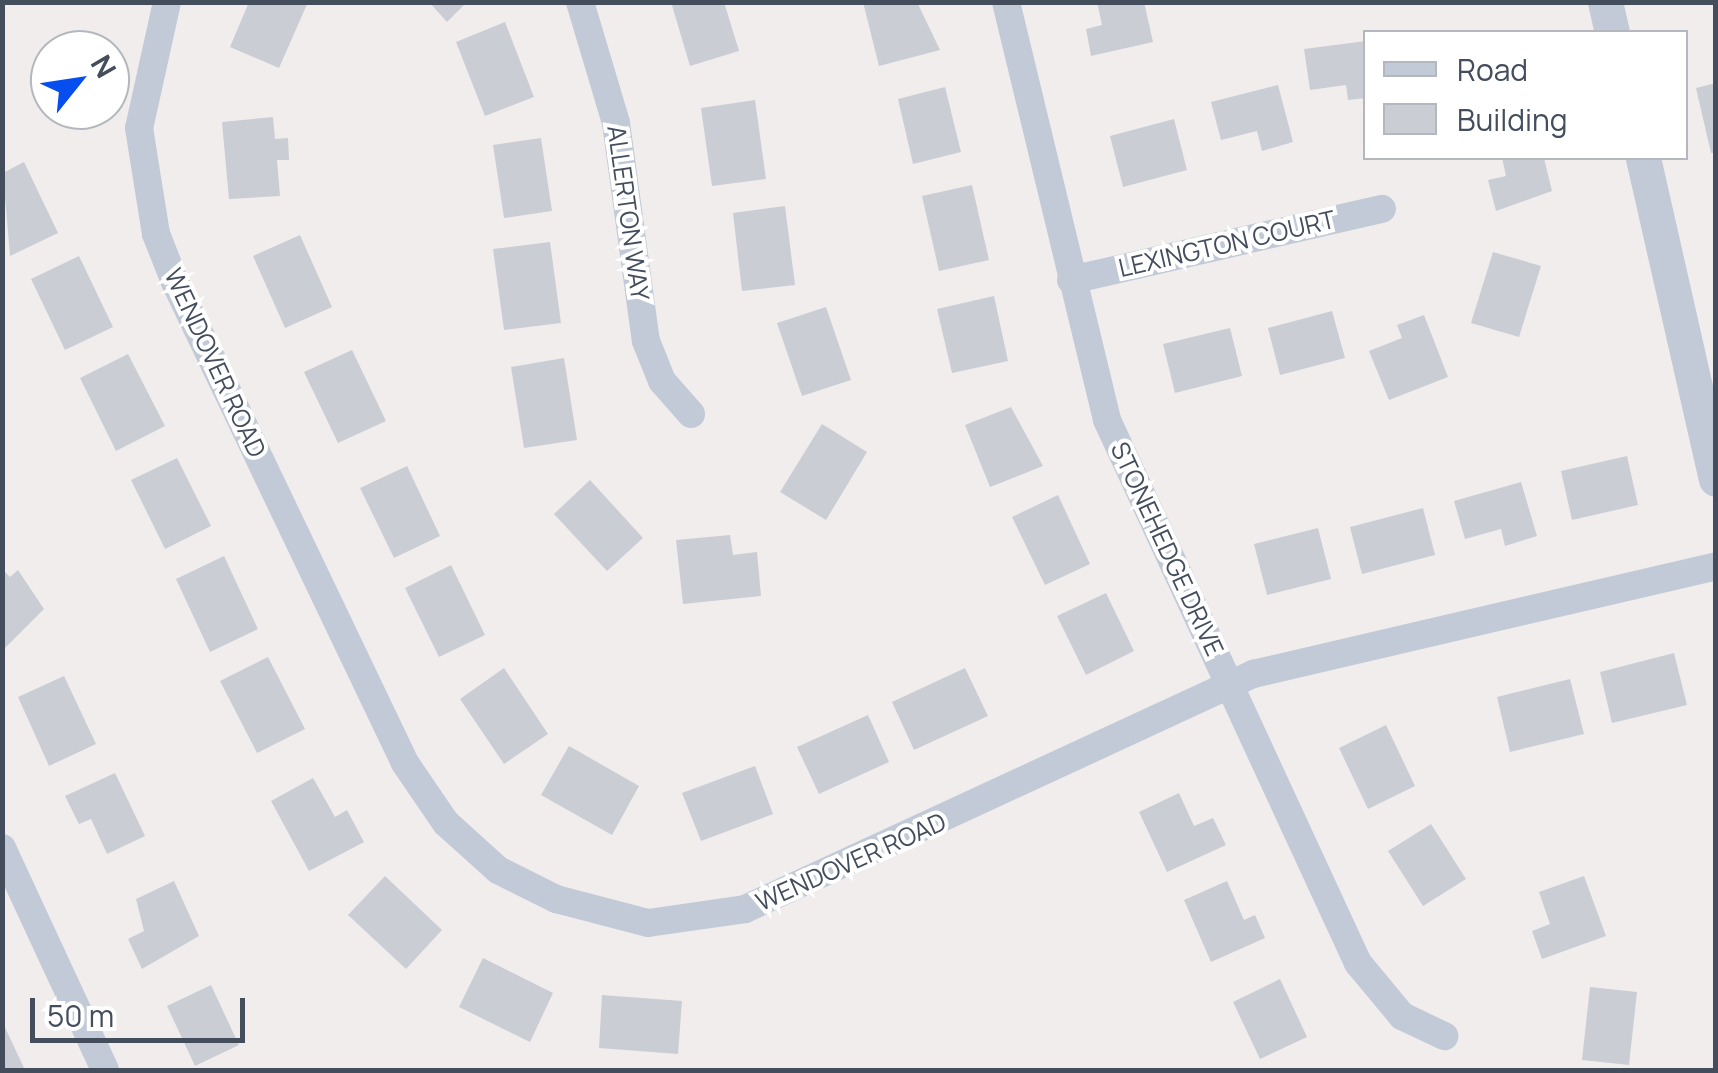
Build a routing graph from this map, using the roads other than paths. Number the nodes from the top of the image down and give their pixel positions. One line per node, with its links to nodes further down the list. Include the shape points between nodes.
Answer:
1 (167, 2): 12 (street, WENDOVER ROAD, via 139,128 156,234 405,764 446,823 498,870 556,899 648,924 745,909)
2 (580, 2): 9 (street, ALLERTON WAY, via 616,123 646,341 662,382)
3 (1006, 2): 8 (street, STONEHEDGE DRIVE)
4 (1605, 2): 5 (street)
5 (1612, 30)
6 (1642, 160): 10 (street)
7 (1382, 208): 8 (street, LEXINGTON COURT)
8 (1071, 280): 12 (street, STONEHEDGE DRIVE, via 1107,420)
9 (691, 414)
10 (1716, 479)
11 (1716, 566): 12 (street, WENDOVER ROAD)
12 (1230, 685): 14 (street, STONEHEDGE DRIVE, via 1374,990)
13 (2, 848): 15 (street)
14 (1444, 1036)
15 (105, 1070)

